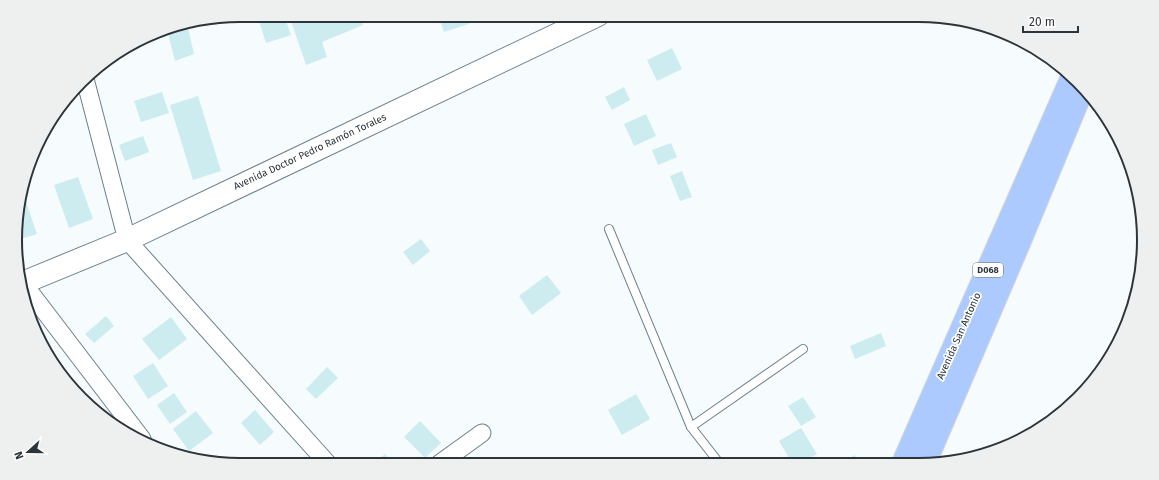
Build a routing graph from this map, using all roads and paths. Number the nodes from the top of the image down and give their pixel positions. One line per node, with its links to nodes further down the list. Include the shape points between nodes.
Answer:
1 (583, 22): 6 (street, Avenida Doctor Pedro Ramón Torales)
2 (1070, 83): 16 (main road, Avenida San Antonio / D068)
3 (87, 85): 6 (street)
4 (1081, 94): 17 (main road, Avenida San Antonio / D068)
5 (609, 229): 10 (lane)
6 (126, 240): 7 (street, Avenida Doctor Pedro Ramón Torales); 13 (street)
7 (26, 282)
8 (28, 294): 11 (street)
9 (803, 349): 10 (lane)
10 (691, 427): 15 (lane)
11 (137, 432)
12 (482, 433): 14 (street)
13 (323, 458)
14 (447, 458)
15 (715, 458)
16 (905, 458)
17 (927, 458)

